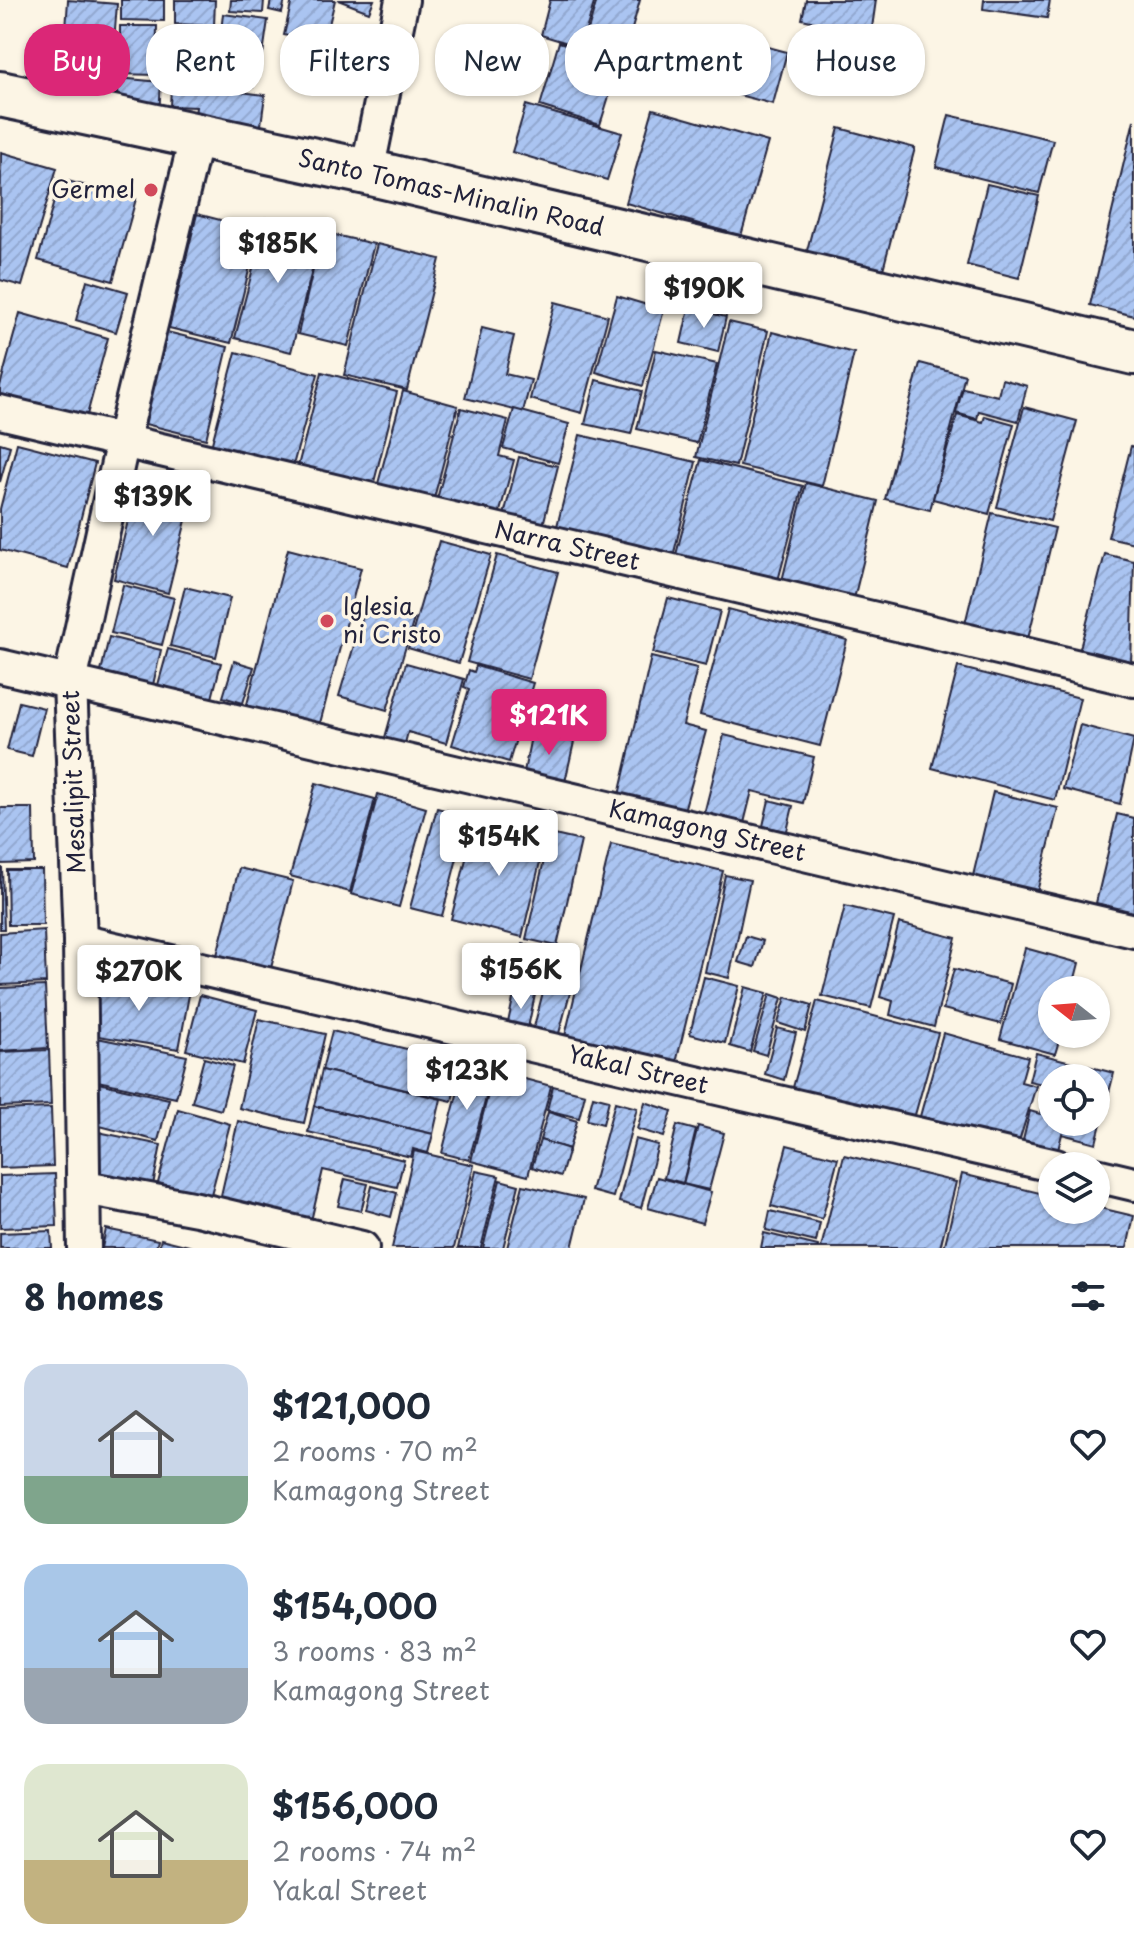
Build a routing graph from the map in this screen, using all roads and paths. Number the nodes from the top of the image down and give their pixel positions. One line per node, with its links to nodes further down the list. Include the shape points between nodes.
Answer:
1 (402, 0): 4 (street)
2 (0, 94): 3 (main road, Santo Tomas-Minalin Road)
3 (196, 138): 4 (main road, Santo Tomas-Minalin Road); 7 (street, Mesalipit Street)
4 (367, 172): 5 (main road, Santo Tomas-Minalin Road)
5 (1134, 352)
6 (0, 412): 7 (street, Narra Street)
7 (123, 440): 9 (street, Narra Street); 10 (street, Mesalipit Street)
8 (0, 666): 10 (street, Kamagong Street)
9 (1134, 680)
10 (70, 682): 11 (street, Kamagong Street); 12 (street, Mesalipit Street)
11 (1134, 931)
12 (80, 941): 13 (street, Yakal Street); 16 (street, Mesalipit Street)
13 (1038, 1162)
14 (1110, 1178): 15 (street)
15 (1134, 1184)
16 (85, 1188): 17 (street, Mesalipit Street); 18 (street)
17 (84, 1248)
18 (362, 1248)

